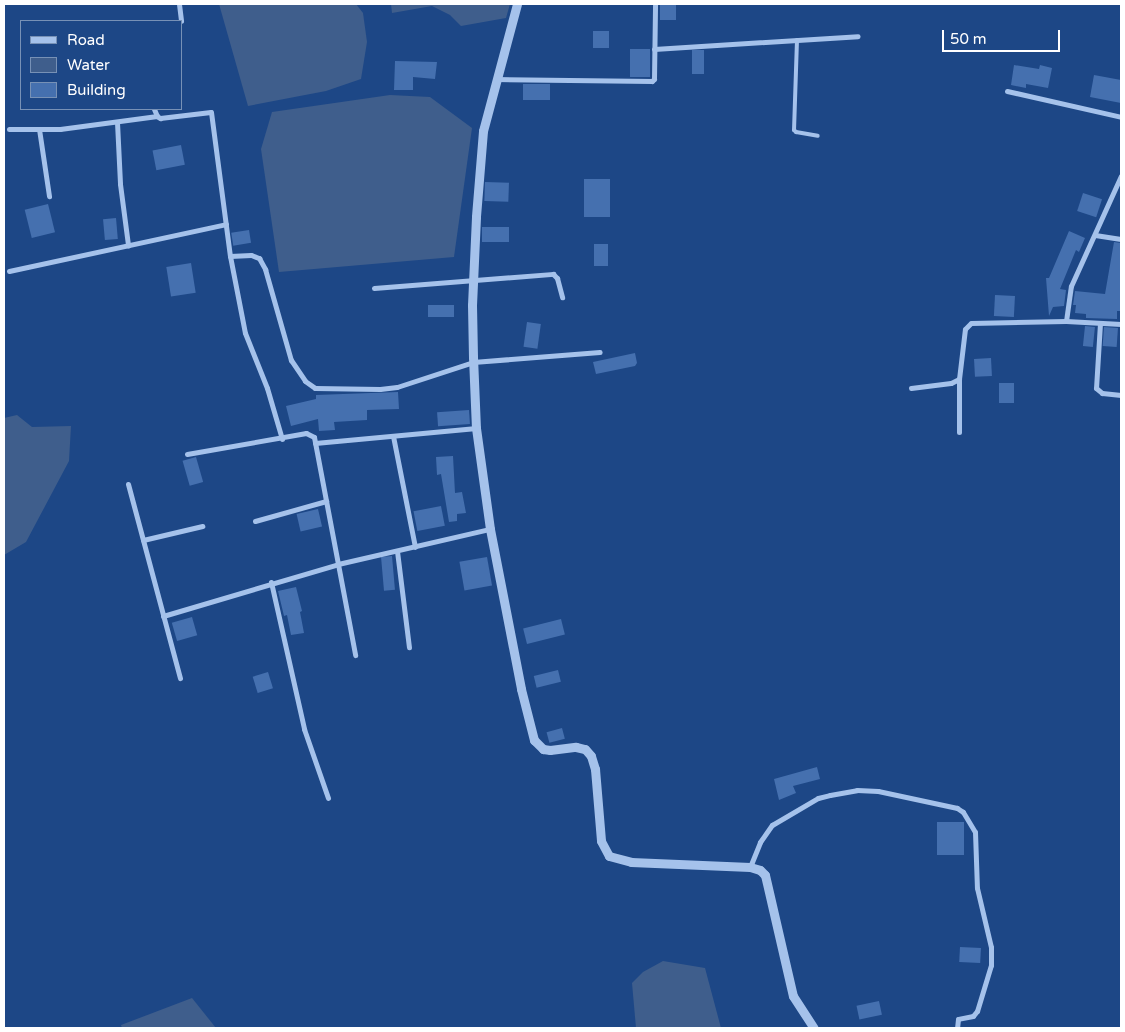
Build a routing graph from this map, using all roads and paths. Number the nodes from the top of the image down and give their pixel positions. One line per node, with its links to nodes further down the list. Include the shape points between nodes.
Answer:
1 (179, 4): 4 (street)
2 (517, 4): 8 (street)
3 (655, 4): 7 (street)
4 (181, 20)
5 (858, 36): 6 (street)
6 (797, 40): 7 (street); 16 (lane, via 794,130)
7 (654, 49): 8 (street, via 652,81)
8 (496, 79): 25 (street, via 483,131)
9 (1007, 91): 12 (street)
10 (154, 110): 11 (street)
11 (157, 116): 13 (street); 19 (street, via 166,118 211,112)
12 (1121, 117)
13 (117, 122): 15 (street); 22 (street, via 119,175)
14 (9, 129): 15 (street)
15 (39, 129): 18 (street)
16 (818, 136)
17 (1121, 176): 20 (street)
18 (49, 196)
19 (226, 224): 22 (street); 23 (street)
20 (1095, 235): 21 (street); 28 (street, via 1070,286)
21 (1121, 239)
22 (128, 245): 24 (street)
23 (230, 256): 32 (street, via 258,258 265,269 291,360 305,381 315,388 363,390 397,387); 39 (street, via 249,347 267,388)
24 (9, 271)
25 (474, 279): 26 (street); 27 (street, via 553,274); 32 (street)
26 (374, 288)
27 (562, 297)
28 (1066, 321): 29 (street); 33 (street, via 967,325)
29 (1100, 323): 30 (street); 35 (street, via 1096,388 1102,393)
30 (1121, 324)
31 (600, 352): 32 (street)
32 (473, 362): 36 (street)
33 (959, 379): 34 (street); 37 (street)
34 (910, 388)
35 (1121, 395)
36 (476, 428): 38 (street); 46 (street)
37 (959, 432)
38 (393, 436): 40 (street); 48 (street)
39 (282, 439): 40 (street, via 311,434); 41 (street)
40 (315, 443): 43 (street)
41 (187, 454)
42 (128, 484): 47 (street)
43 (326, 502): 44 (street); 50 (street)
44 (255, 521)
45 (202, 526): 47 (street)
46 (490, 529): 48 (street); 57 (street, via 534,740 542,749 576,747 585,749 591,756 601,841 610,856 631,862)
47 (143, 540): 52 (street)
48 (415, 547): 49 (street)
49 (397, 551): 50 (street); 53 (street)
50 (338, 564): 51 (street); 54 (street)
51 (270, 582): 52 (street); 56 (street, via 304,729)
52 (163, 616): 55 (street)
53 (409, 647)
54 (355, 655)
55 (180, 678)
56 (328, 798)
57 (750, 867): 58 (street, via 765,875 793,996); 59 (street, via 760,842 772,825 818,798 856,790 878,791 963,812 975,832 977,888 991,948 991,965 977,1011 973,1016 958,1019)
58 (814, 1028)
59 (957, 1028)

